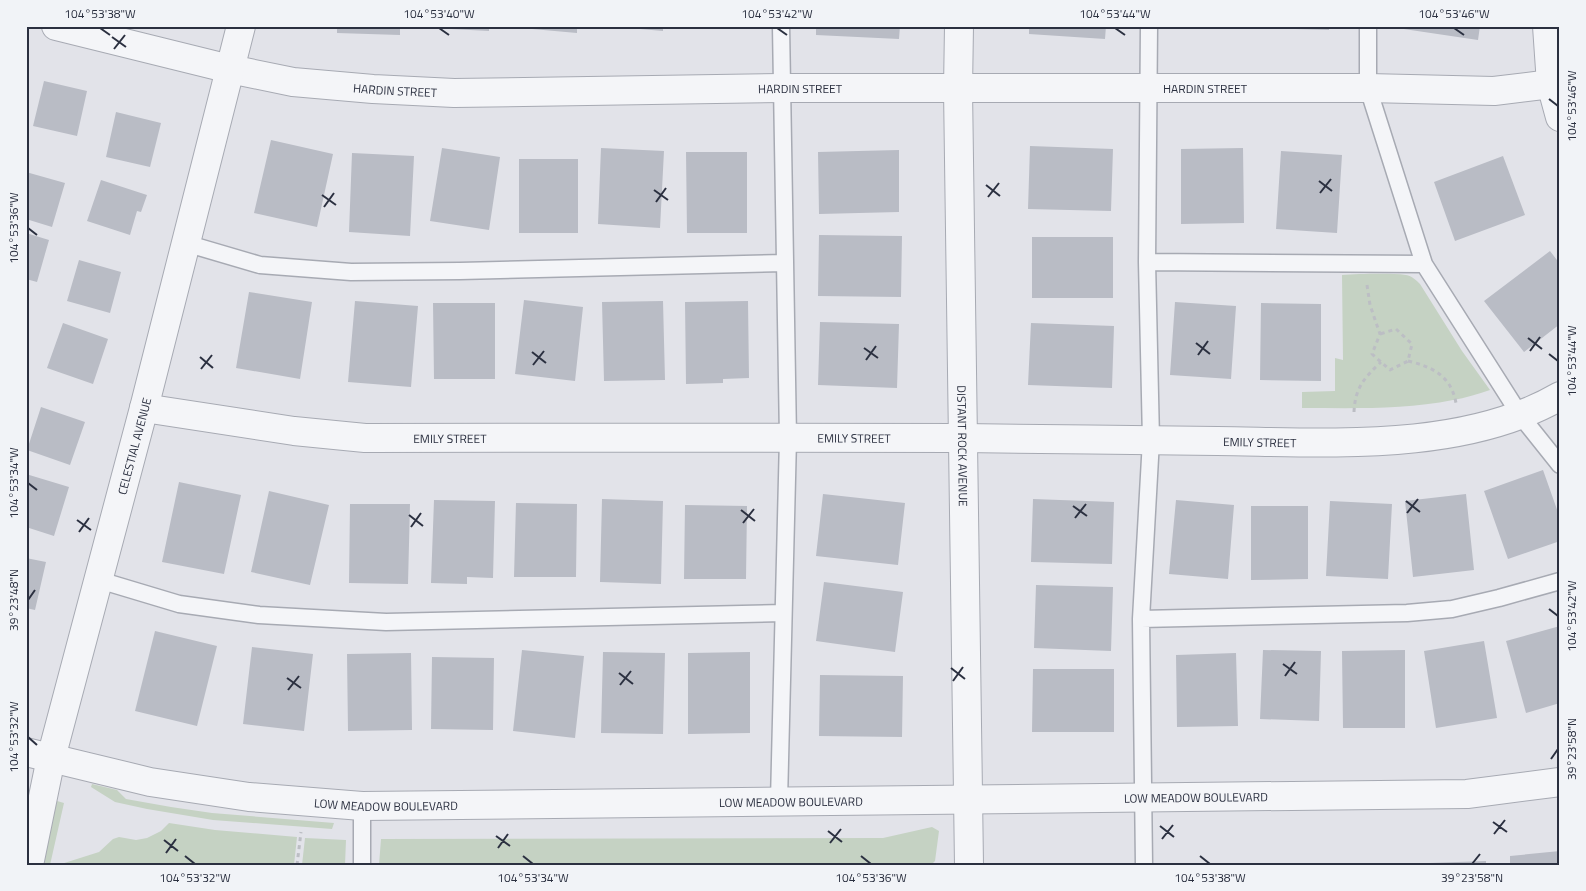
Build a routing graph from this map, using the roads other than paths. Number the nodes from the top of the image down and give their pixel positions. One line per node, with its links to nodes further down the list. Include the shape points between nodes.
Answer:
1 (56, 26): 8 (street, HARDIN STREET)
2 (241, 26): 8 (street, CELESTIAL AVENUE)
3 (781, 26): 10 (lane)
4 (959, 26): 12 (street, DISTANT ROCK AVENUE)
5 (1150, 26): 13 (lane)
6 (1368, 26): 11 (lane)
7 (1547, 26): 9 (street)
8 (230, 70): 10 (street, HARDIN STREET, via 293,82 373,90 454,93); 15 (street, CELESTIAL AVENUE)
9 (1551, 84): 11 (street, HARDIN STREET, via 1494,91); 14 (street)
10 (781, 88): 12 (street, HARDIN STREET); 17 (lane)
11 (1368, 88): 13 (street, HARDIN STREET); 18 (lane)
12 (958, 89): 13 (street, HARDIN STREET); 23 (street, DISTANT ROCK AVENUE)
13 (1149, 89): 16 (lane)
14 (1560, 117)
15 (185, 243): 17 (lane, via 260,264 351,272); 20 (street, CELESTIAL AVENUE)
16 (1147, 262): 18 (lane); 24 (lane)
17 (784, 263): 22 (lane)
18 (1424, 264): 21 (lane)
19 (1560, 396): 21 (street, EMILY STREET)
20 (144, 408): 22 (street, EMILY STREET, via 284,430 365,438); 26 (street, CELESTIAL AVENUE)
21 (1520, 415): 24 (street, EMILY STREET, via 1481,428 1414,439 1328,442); 25 (lane)
22 (788, 438): 23 (street, EMILY STREET); 28 (lane)
23 (963, 438): 24 (street, EMILY STREET); 32 (street, DISTANT ROCK AVENUE)
24 (1151, 440): 29 (lane)
25 (1560, 465)
26 (99, 580): 28 (lane, via 179,604 259,615 386,622); 30 (street, CELESTIAL AVENUE)
27 (1560, 581): 29 (lane, via 1434,611)
28 (783, 613): 34 (lane)
29 (1141, 619): 33 (lane)
30 (39, 755): 35 (street, LOW MEADOW BOULEVARD, via 150,782 249,797); 36 (street, CELESTIAL AVENUE)
31 (1560, 782): 33 (street, LOW MEADOW BOULEVARD, via 1467,794)
32 (967, 798): 33 (street, LOW MEADOW BOULEVARD); 34 (street, LOW MEADOW BOULEVARD); 38 (street, DISTANT ROCK AVENUE)
33 (1144, 799): 39 (lane)
34 (779, 801): 35 (street, LOW MEADOW BOULEVARD)
35 (362, 806): 37 (lane)
36 (29, 865)
37 (362, 865)
38 (969, 865)
39 (1144, 865)

